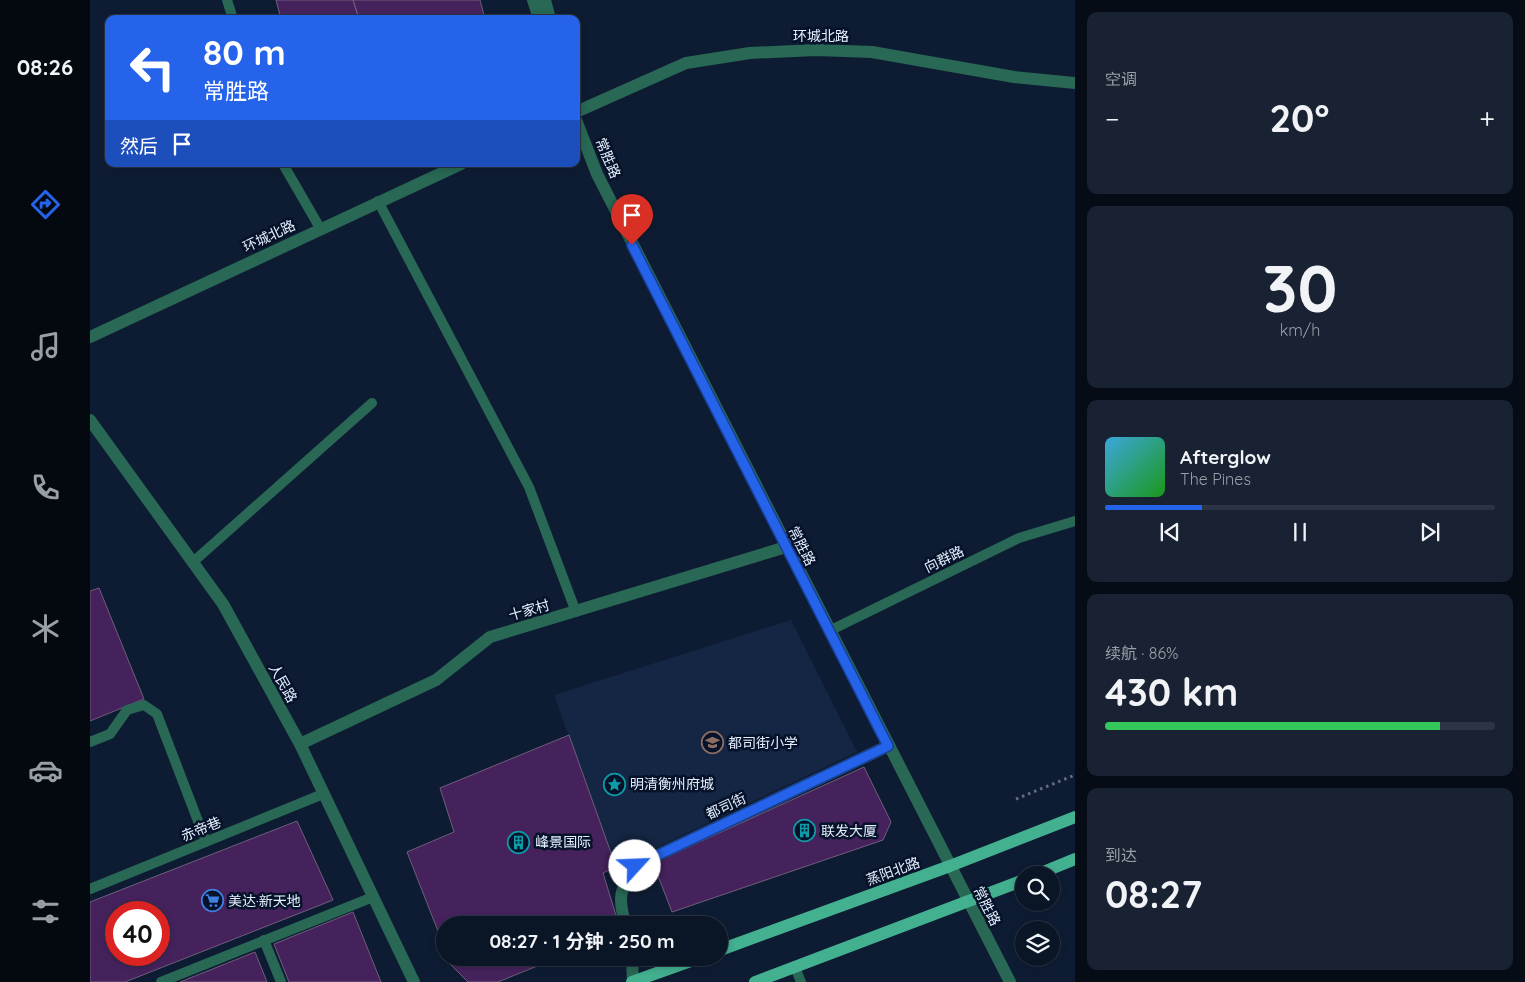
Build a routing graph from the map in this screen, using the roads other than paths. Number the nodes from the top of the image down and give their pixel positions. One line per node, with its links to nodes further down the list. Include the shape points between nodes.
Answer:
1 (227, 0): 4 (lane)
2 (533, 0): 5 (street)
3 (545, 0): 6 (street)
4 (232, 15)
5 (538, 15)
6 (549, 15)
7 (1075, 83): 8 (street, 环城北路, via 872,52 750,53 686,63)
8 (580, 110)
9 (580, 131): 18 (street, 常胜路, via 596,174)
10 (285, 167): 13 (lane)
11 (454, 167): 12 (street, 环城北路)
12 (378, 201): 13 (street, 环城北路); 20 (lane, via 529,487)
13 (320, 228): 14 (street, 环城北路)
14 (90, 337)
15 (372, 403): 19 (lane)
16 (90, 420): 19 (street, 人民路)
17 (1075, 521): 21 (lane, 向群路, via 1019,538)
18 (786, 547): 20 (street, 十家村); 21 (street, 常胜路)
19 (193, 562): 23 (street, 人民路, via 224,604)
20 (576, 612): 23 (street, 十家村, via 490,637 436,680)
21 (830, 631): 24 (street, 常胜路)
22 (90, 742): 27 (lane, via 110,734 127,710 144,705 157,714)
23 (300, 744): 25 (street, 人民路)
24 (888, 746): 29 (street, 常胜路); 35 (street, 都司街, via 635,866 622,887)
25 (323, 794): 27 (lane, 赤帝巷); 33 (street, 人民路)
26 (1075, 817): 29 (main road, 蒸阳北路)
27 (206, 842): 32 (lane, 赤帝巷)
28 (1075, 859): 30 (main road)
29 (950, 866): 34 (street, 常胜路); 37 (main road, 蒸阳北路)
30 (1058, 866)
31 (1015, 883): 34 (main road)
32 (90, 888)
33 (373, 897): 36 (lane); 43 (street, 人民路)
34 (968, 901): 40 (main road); 47 (street, 常胜路)
35 (623, 916)
36 (264, 940): 41 (lane); 42 (lane)
37 (728, 947)
38 (632, 966): 44 (street)
39 (678, 966): 44 (main road)
40 (795, 967): 45 (main road); 46 (lane)
41 (161, 982)
42 (281, 982)
43 (414, 982)
44 (633, 982)
45 (755, 982)
46 (801, 982)
47 (1010, 982)

